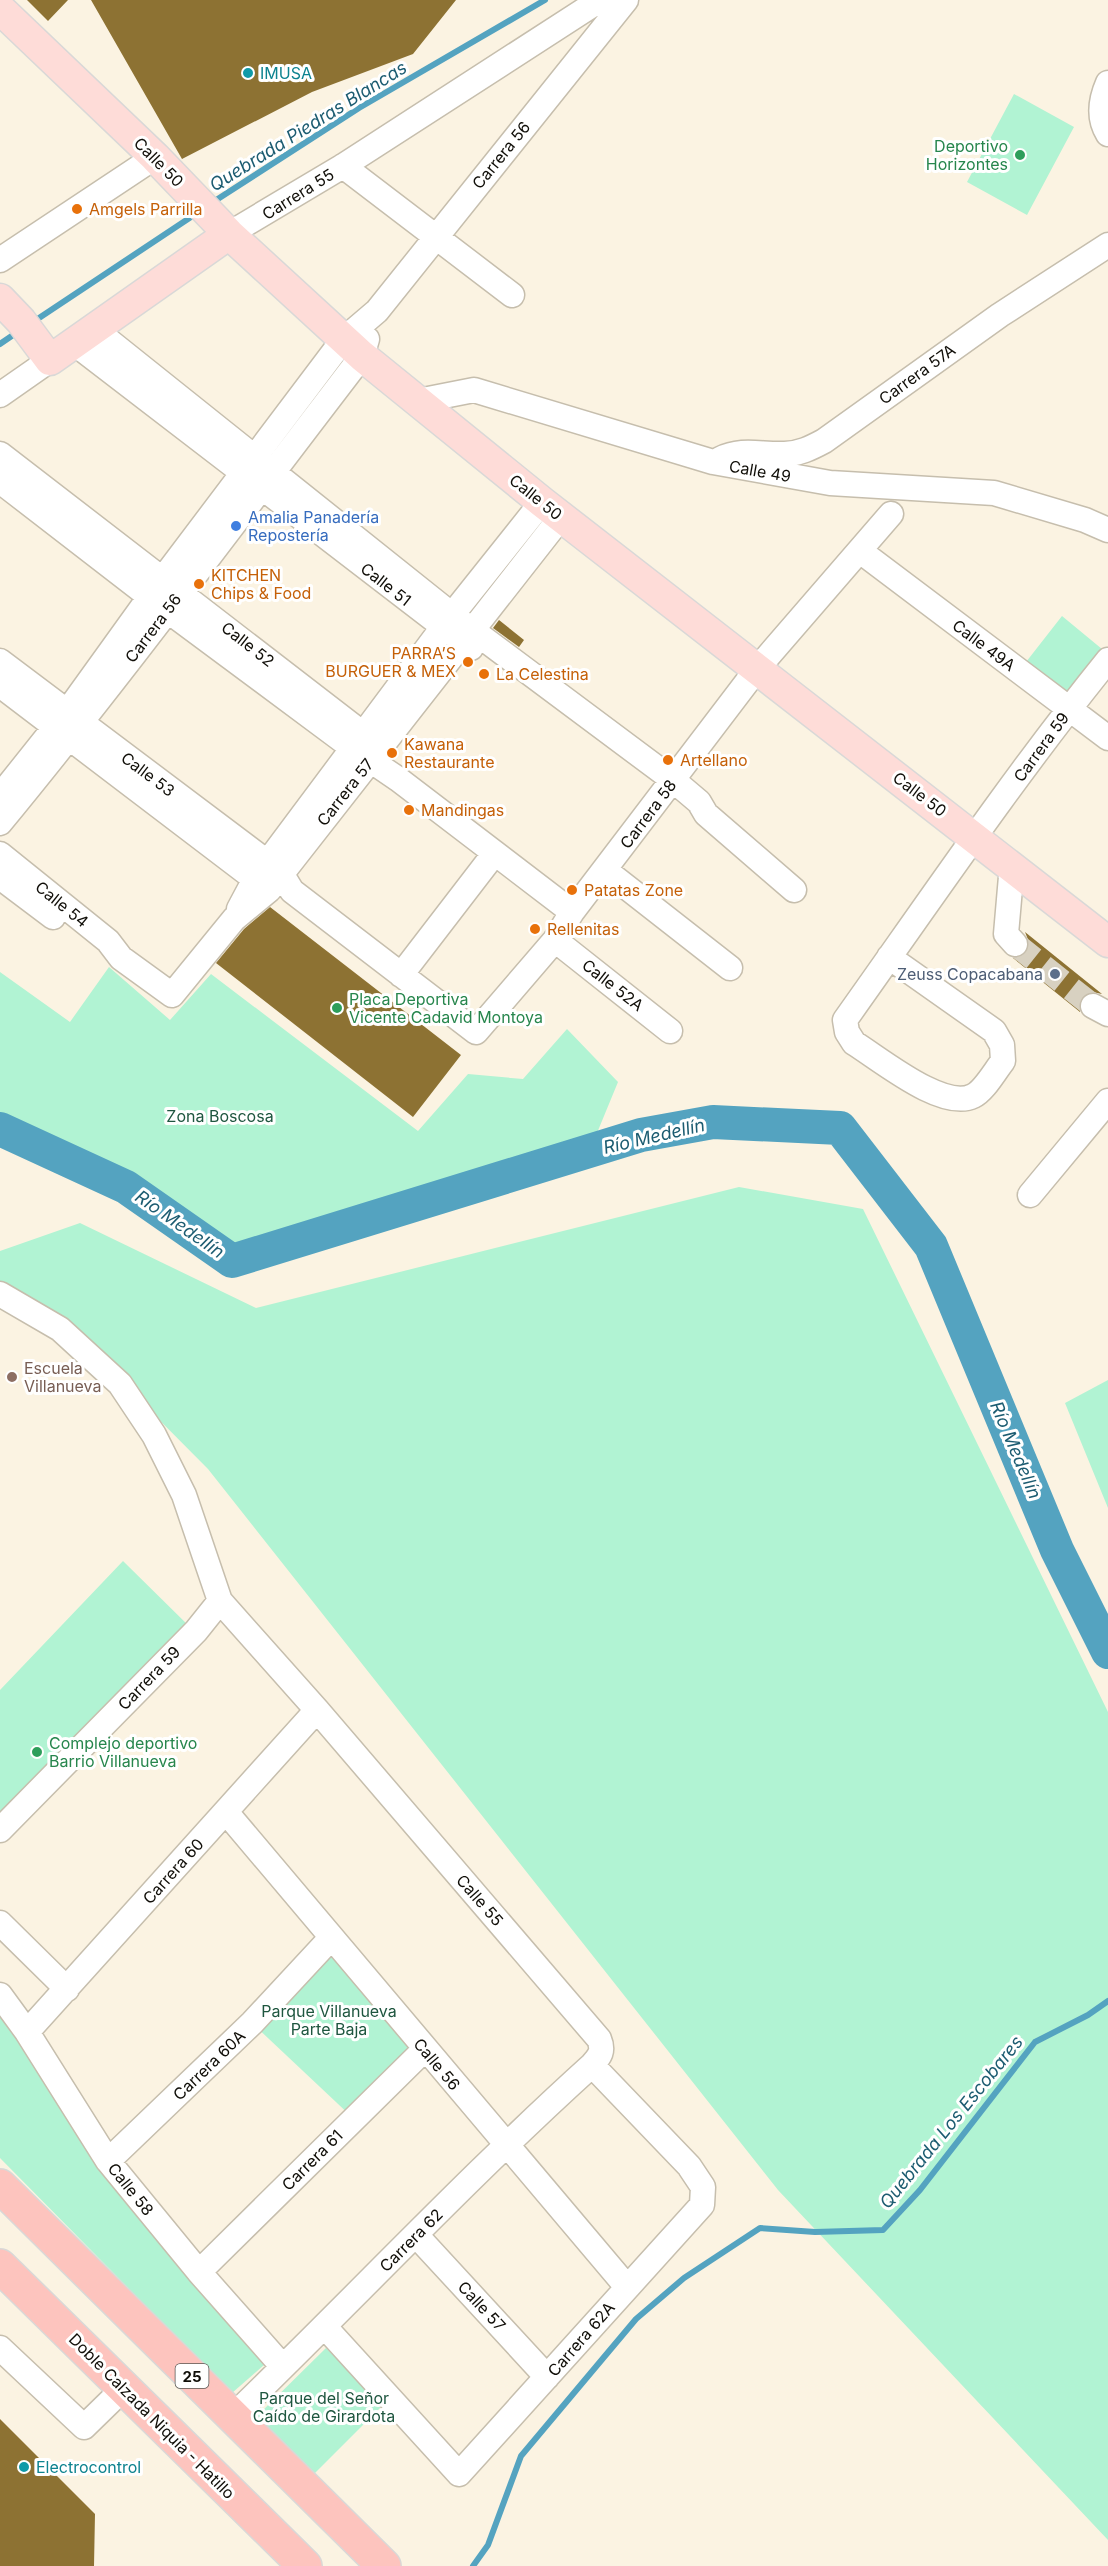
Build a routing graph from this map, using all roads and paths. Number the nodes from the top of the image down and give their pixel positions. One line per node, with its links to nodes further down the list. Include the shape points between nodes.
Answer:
1 (600, 0): 7 (street, Carrera 55)
2 (626, 0): 9 (street, Carrera 56)
3 (0, 9): 6 (main road, Calle 50)
4 (1105, 90): 5 (street, via 1103,126)
5 (1108, 134)
6 (155, 157): 8 (main road, Calle 50); 11 (street)
7 (344, 166): 8 (street, Carrera 55); 9 (street)
8 (222, 227): 14 (main road, Carrera 55); 15 (main road, Calle 50)
9 (437, 235): 12 (street); 15 (street, Carrera 56)
10 (1108, 245): 20 (street, Carrera 57A, via 1000,315 824,441 802,452 740,451)
11 (0, 260)
12 (512, 295)
13 (0, 299): 16 (main road)
14 (84, 336): 16 (main road, Carrera 55); 21 (street, Calle 51)
15 (352, 348): 18 (main road, Calle 50); 21 (street, Carrera 56)
16 (47, 356): 17 (street, Carrera 55)
17 (0, 395)
18 (418, 401): 20 (street, Calle 49, via 474,390); 23 (main road, Calle 50)
19 (0, 454): 27 (street, Calle 52)
20 (713, 462): 25 (street, Calle 49, via 830,483 994,493)
21 (258, 473): 27 (street, Carrera 56); 28 (street, Calle 51)
22 (0, 481): 27 (street, Calle 52)
23 (552, 510): 28 (street, Carrera 57); 31 (main road, Calle 50)
24 (891, 514): 26 (street, Carrera 58)
25 (1108, 530)
26 (860, 551): 31 (street, Carrera 58); 33 (street, Calle 49A)
27 (165, 595): 34 (street, Carrera 56); 36 (street, Calle 52)
28 (457, 628): 36 (street, Carrera 57); 37 (street, Calle 51)
29 (1108, 660): 33 (street, Carrera 59)
30 (0, 661): 34 (street, Calle 53)
31 (757, 669): 37 (street, Carrera 58); 40 (main road, Calle 50)
32 (0, 685): 34 (street, Calle 53)
33 (1069, 708): 35 (street, Calle 49A); 40 (street, Carrera 59)
34 (68, 725): 38 (street, Carrera 56); 39 (street, Carrera 56); 46 (street, Calle 53)
35 (1108, 738)
36 (367, 748): 42 (street, Calle 52, via 398,779); 46 (street, Carrera 57)
37 (669, 786): 44 (street, Carrera 58); 47 (street, Calle 51, via 699,802 706,814)
38 (0, 795)
39 (0, 823)
40 (976, 837): 43 (main road, Calle 50); 52 (street, Carrera 59)
41 (0, 854): 53 (street, Calle 54, via 108,941)
42 (494, 854): 48 (street, Calle 52); 55 (street)
43 (1012, 865): 50 (main road, Calle 50); 51 (street, via 1006,934)
44 (606, 871): 48 (street, Carrera 58); 54 (street)
45 (0, 877): 53 (street, Calle 54, via 98,951)
46 (273, 879): 55 (street, Calle 53); 56 (street, Carrera 57, via 234,919)
47 (794, 890)
48 (572, 912): 49 (street, Carrera 58)
49 (555, 940): 57 (street, Calle 52A); 58 (street, Carrera 58)
50 (1108, 942)
51 (1015, 944)
52 (889, 957): 52 (street, Carrera 59, via 994,1031 1002,1045 1003,1061 974,1096 953,1100 934,1094 850,1038 845,1020)
53 (121, 958): 56 (street, Calle 54)
54 (730, 968)
55 (401, 975): 58 (street, Calle 53)
56 (172, 995)
57 (670, 1031)
58 (476, 1032)
59 (1105, 1113): 60 (street)
60 (1030, 1195)
61 (0, 1294): 62 (street, via 60,1329 120,1384 154,1435 184,1495)
62 (220, 1601): 63 (street, Calle 55); 65 (street, Carrera 59, via 196,1631)
63 (317, 1710): 64 (street, Carrera 60); 72 (street, Calle 55, via 598,2039 601,2054)
64 (226, 1812): 67 (street, Calle 56); 68 (street, Carrera 60)
65 (0, 1830)
66 (0, 1923): 68 (street)
67 (331, 1938): 71 (street, Calle 56); 74 (street, Carrera 60A, via 252,2023)
68 (67, 1989): 70 (street, Carrera 60)
69 (0, 1995): 70 (street, Calle 58)
70 (27, 2032): 74 (street, Calle 58)
71 (425, 2049): 73 (street, Calle 56); 78 (street, Carrera 61)
72 (592, 2065): 73 (street, Carrera 62); 79 (street, Carrera 62A, via 689,2166 703,2187 702,2205)
73 (505, 2144): 76 (street, Carrera 62); 79 (street, Calle 56)
74 (108, 2161): 78 (street, Calle 58)
75 (0, 2186): 85 (highway, 25)
76 (416, 2235): 80 (street, Carrera 62); 83 (street, Calle 57)
77 (0, 2266): 84 (highway, Doble Calzada Niquia - Hatillo)
78 (199, 2272): 82 (street, Calle 58)
79 (627, 2287): 83 (street, Carrera 62A)
80 (325, 2327): 82 (street, Carrera 62); 83 (street, Carrera 62A, via 459,2474)
81 (0, 2348): 84 (street, via 84,2427)
82 (283, 2367): 85 (street, Carrera 62)
83 (547, 2377)
84 (124, 2388): 86 (highway, Doble Calzada Niquia - Hatillo)
85 (233, 2416): 87 (highway, 25)
86 (305, 2566)
87 (384, 2566)

